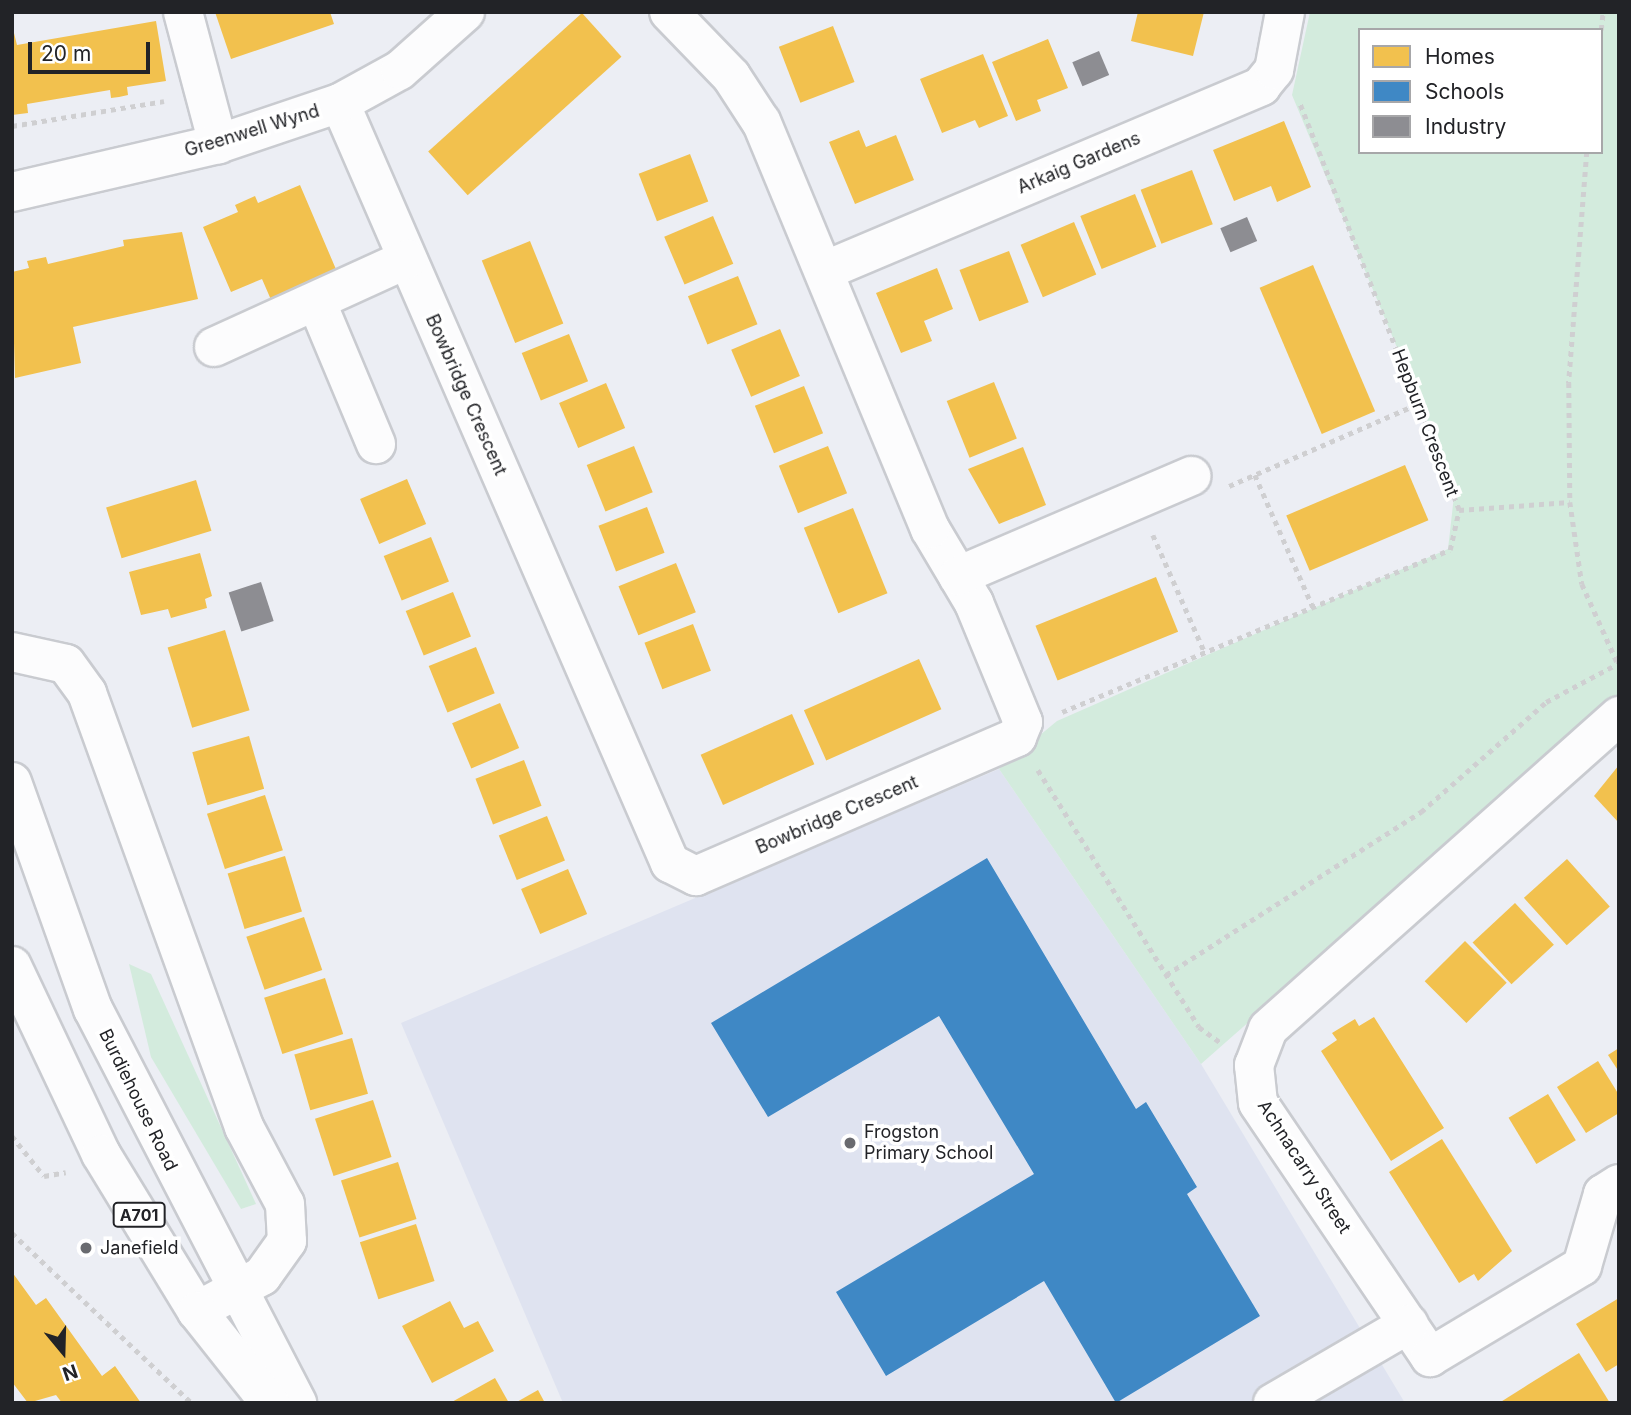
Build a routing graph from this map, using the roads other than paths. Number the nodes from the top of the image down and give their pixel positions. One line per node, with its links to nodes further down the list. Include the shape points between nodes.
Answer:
1 (183, 12): 6 (street)
2 (465, 12): 5 (street, Greenwell Wynd, via 400,70)
3 (669, 12): 9 (street, via 731,76 761,122)
4 (1285, 12): 9 (street, Arkaig Gardens, via 1274,70 1261,86)
5 (340, 103): 6 (street, Greenwell Wynd); 8 (street, Bowbridge Crescent)
6 (218, 145): 7 (street, Greenwell Wynd)
7 (12, 192)
8 (407, 259): 10 (street); 14 (street, Bowbridge Crescent, via 670,863 696,876 1020,729)
9 (824, 271): 14 (street, via 930,529)
10 (317, 303): 11 (street); 12 (street)
11 (214, 347)
12 (376, 444)
13 (1207, 482): 14 (street, via 1138,499)
14 (958, 576)
15 (12, 652): 20 (street, via 66,664 87,693 244,1127 285,1204 287,1241 262,1276)
16 (1619, 716): 22 (street, Achnacarry Street, via 1268,1029 1254,1065 1258,1103)
17 (12, 782): 20 (street, Burdiehouse Road / A701, via 93,1009)
18 (12, 966): 21 (street, A701, via 108,1165)
19 (1619, 1184): 22 (street, Achnacarry Street, via 1602,1194 1582,1266 1430,1357)
20 (236, 1290): 21 (street); 24 (street, Burdiehouse Road / A701)
21 (197, 1311): 23 (street, A701)
22 (1409, 1324): 25 (street)
23 (270, 1403)
24 (297, 1403)
25 (1273, 1403)

